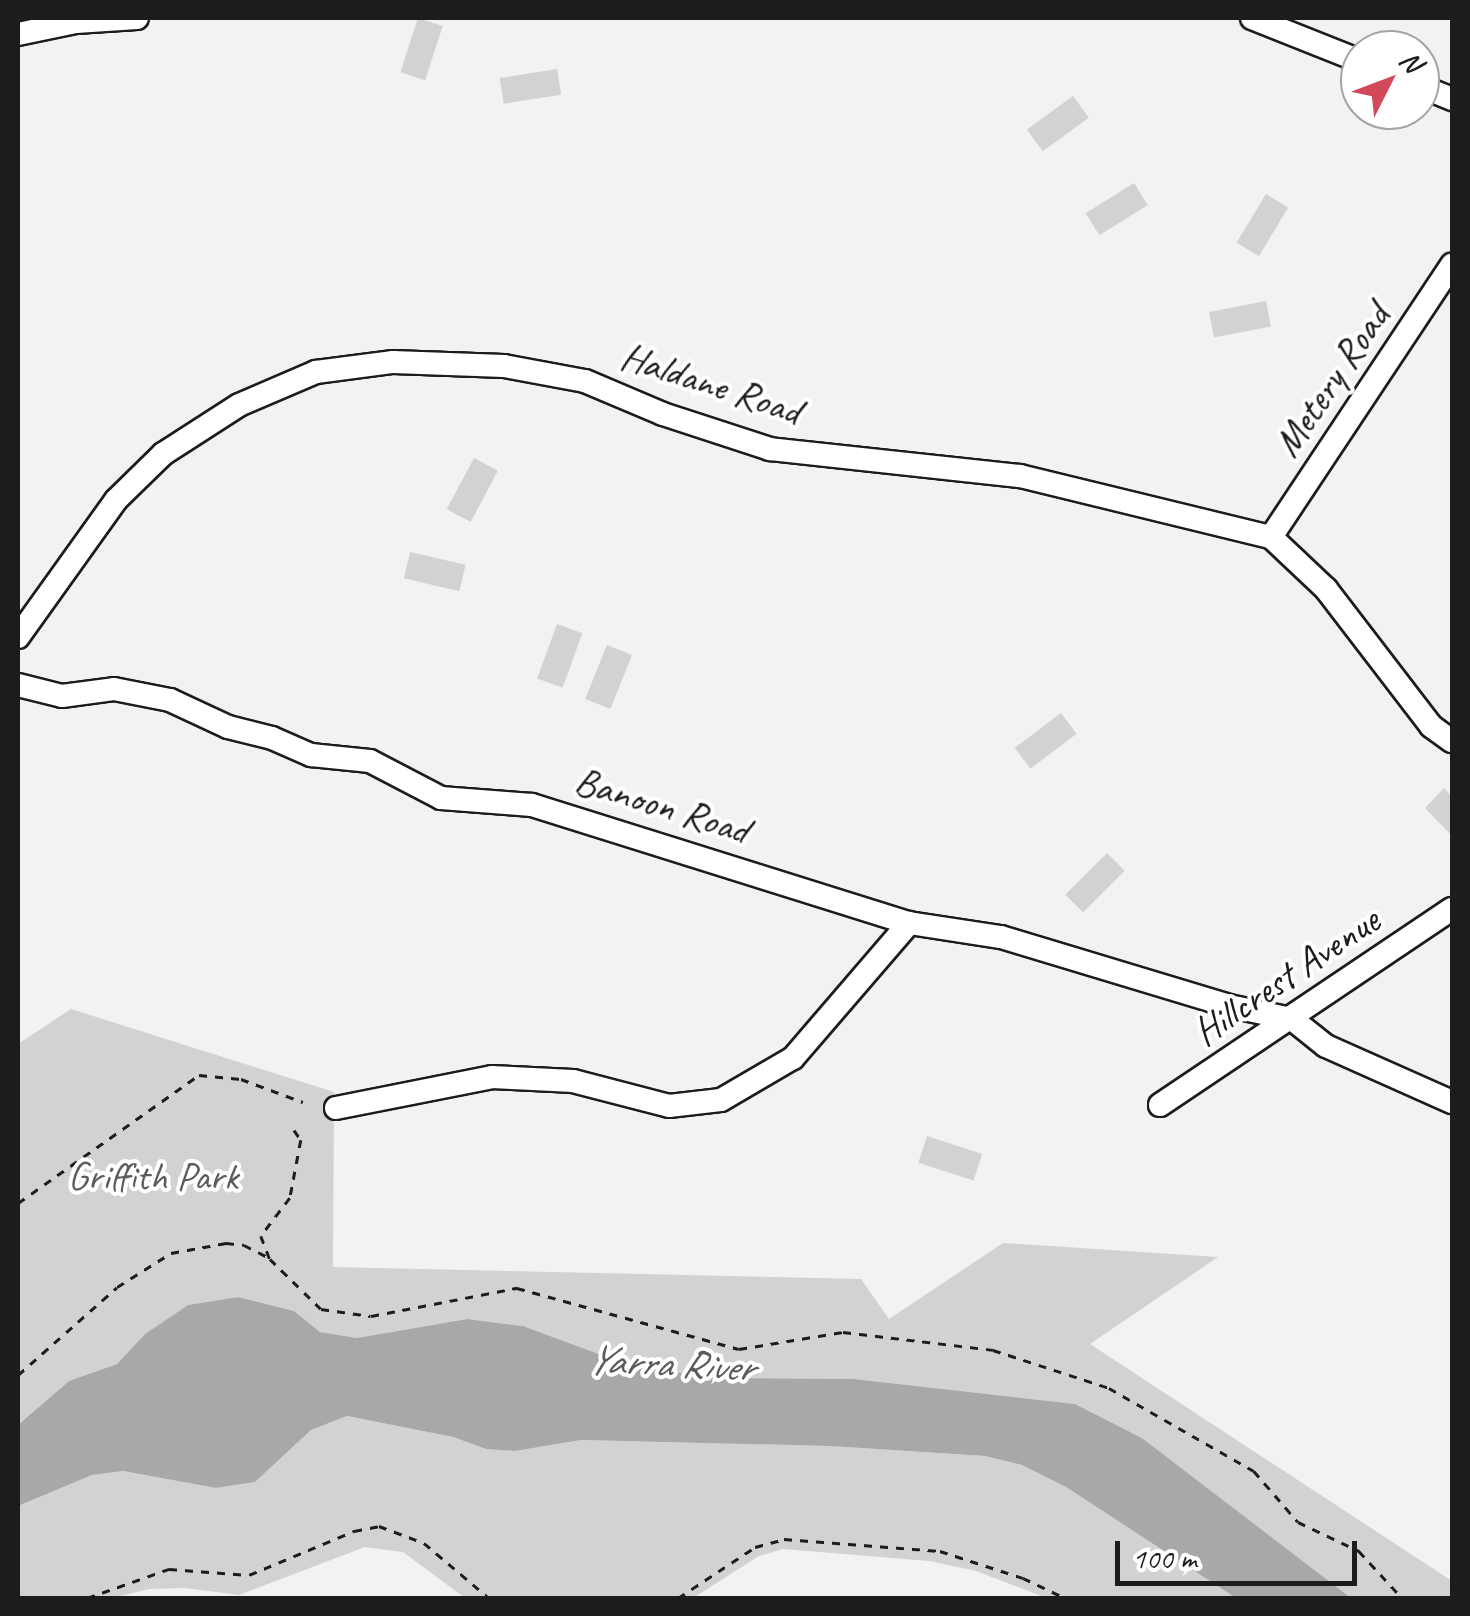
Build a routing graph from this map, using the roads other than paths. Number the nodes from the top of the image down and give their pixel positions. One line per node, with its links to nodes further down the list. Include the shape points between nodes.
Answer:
1 (137, 18): 3 (street)
2 (1252, 18): 4 (street)
3 (18, 34)
4 (1340, 53)
5 (1452, 265): 6 (street, Metery Road)
6 (1271, 538): 7 (street, Haldane Road, via 1020,476 770,448 552,375 504,366 393,362 316,372 238,405 163,454 116,500); 9 (street, Haldane Road, via 1326,588 1431,726)
7 (18, 637)
8 (18, 684): 11 (street, Banoon Road, via 62,696 114,690 170,700 311,756 370,761 440,798 532,804)
9 (1452, 741)
10 (1452, 909): 12 (street, Hillcrest Avenue)
11 (908, 923): 12 (street, Banoon Road, via 1001,937); 15 (street, via 793,1058 721,1100 669,1106 573,1081 492,1077)
12 (1292, 1019): 13 (street, via 1326,1046); 14 (street, Hillcrest Avenue)
13 (1452, 1102)
14 (1160, 1105)
15 (336, 1108)

